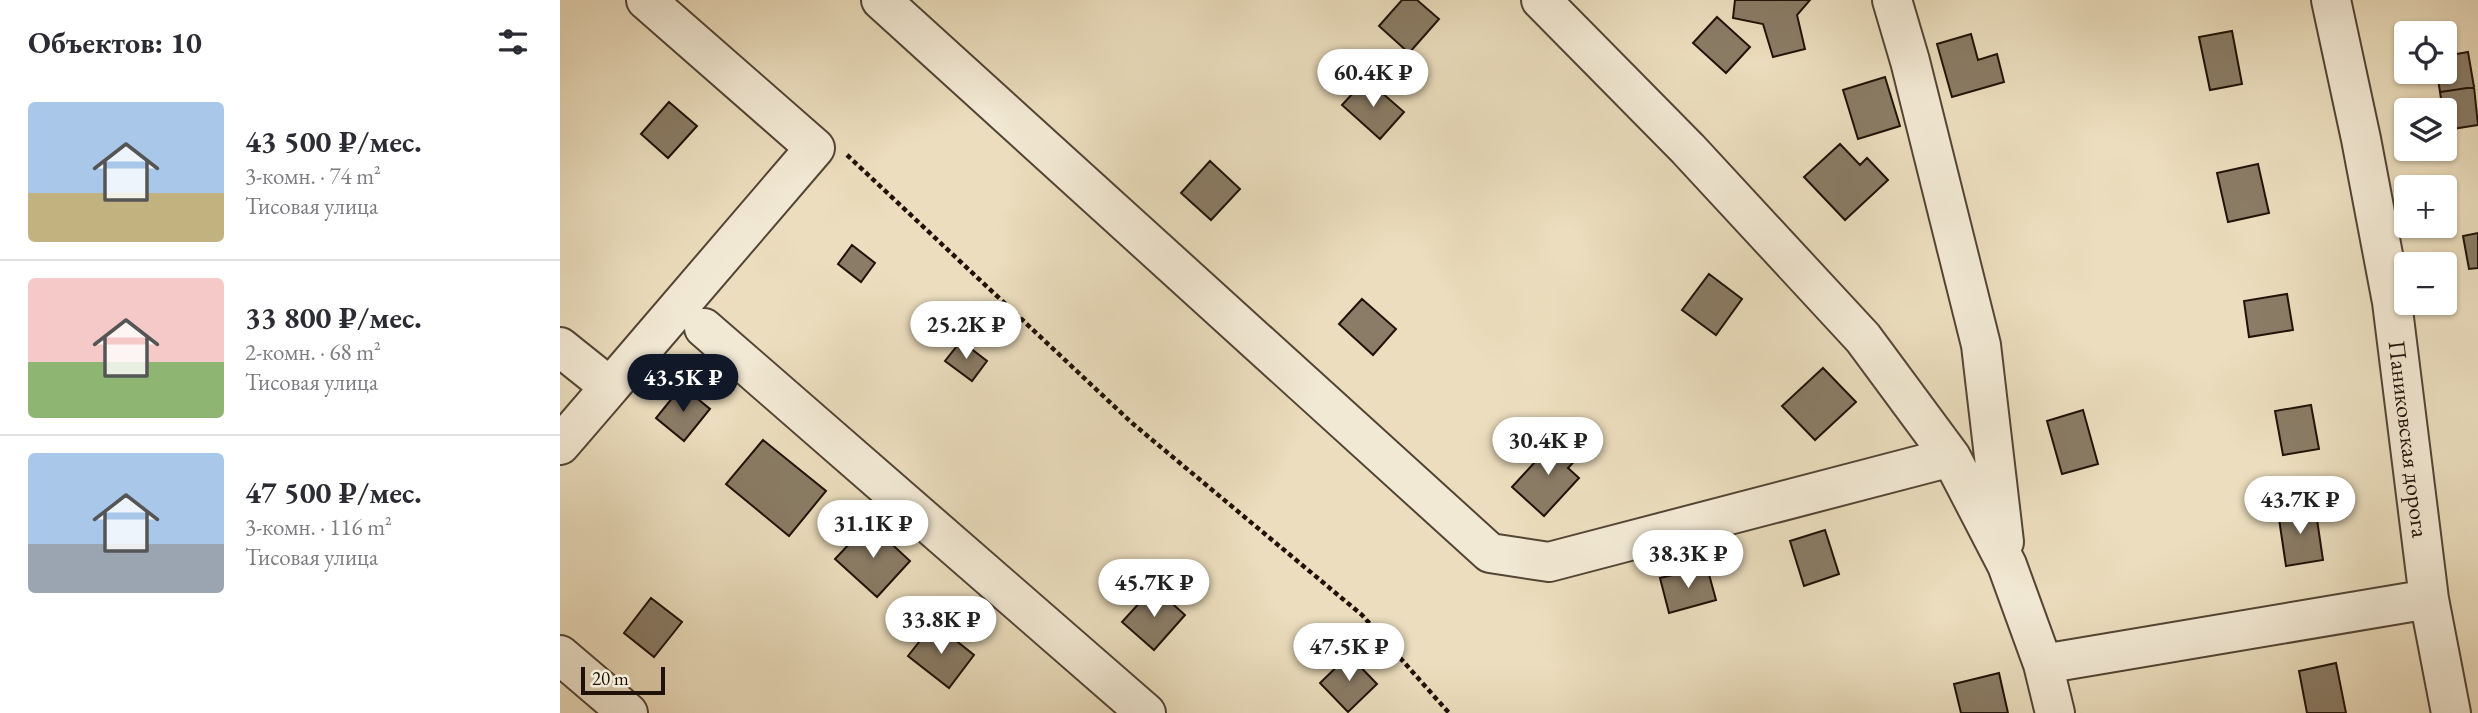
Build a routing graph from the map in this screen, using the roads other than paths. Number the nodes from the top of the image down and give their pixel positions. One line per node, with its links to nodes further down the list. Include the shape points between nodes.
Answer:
1 (646, 0): 8 (street, via 815,148)
2 (881, 0): 10 (street, via 1490,553 1549,562)
3 (1541, 0): 10 (street, via 1688,149 1863,338)
4 (1892, 0): 11 (street, via 1981,345)
5 (2331, 0): 12 (street, Паниковская дорога, via 2392,302)
6 (705, 328): 16 (street)
7 (560, 347): 8 (street)
8 (610, 387): 9 (street)
9 (560, 446)
10 (1951, 457): 11 (street)
11 (2007, 565): 14 (street)
12 (2428, 599): 14 (street); 18 (street, Паниковская дорога)
13 (560, 655): 15 (street)
14 (2043, 664): 17 (street)
15 (628, 713)
16 (1146, 713)
17 (2055, 713)
18 (2451, 713)

